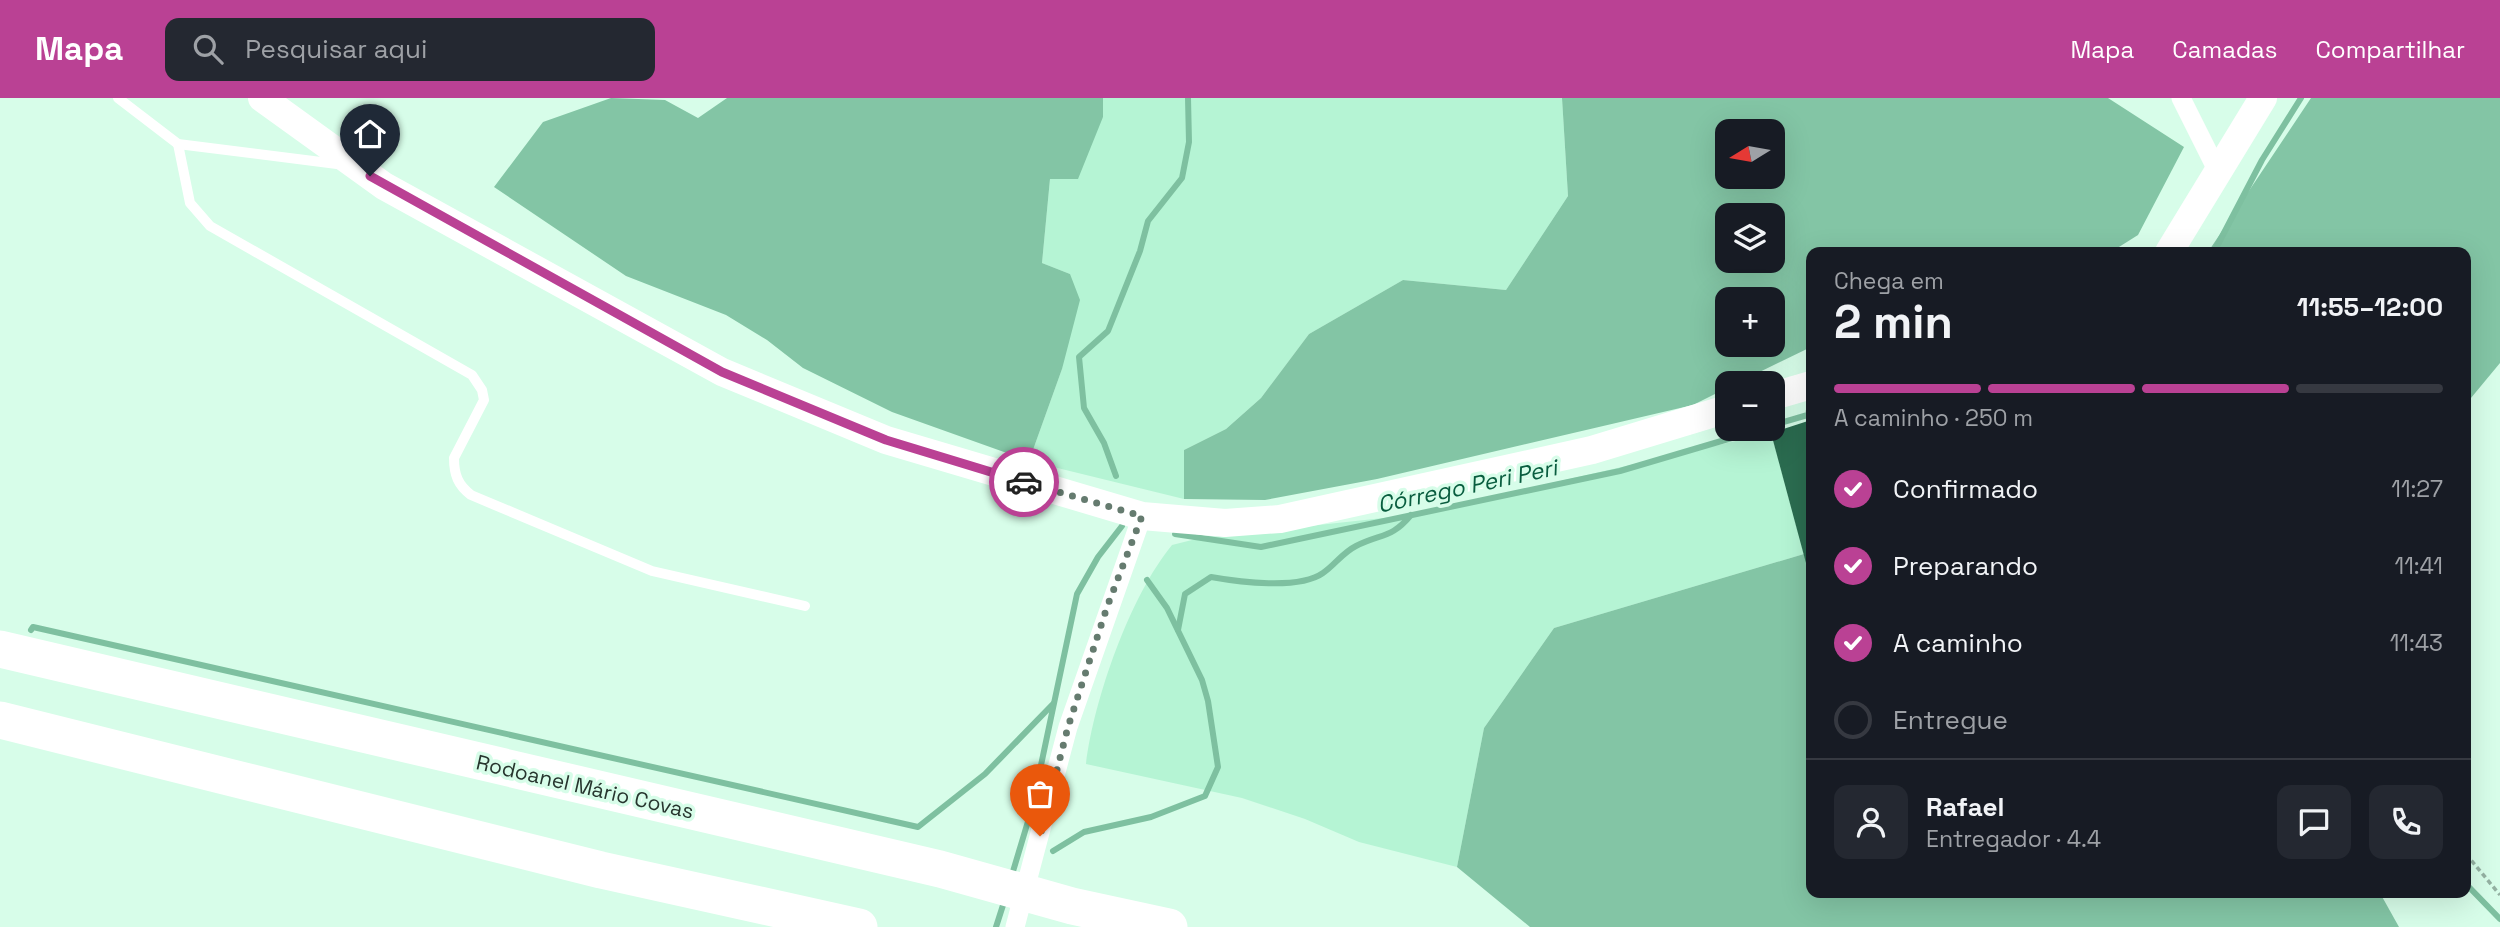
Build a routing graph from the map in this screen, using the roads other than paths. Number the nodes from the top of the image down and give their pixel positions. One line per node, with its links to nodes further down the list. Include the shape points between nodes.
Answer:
1 (118, 98): 5 (lane)
2 (262, 98): 6 (street)
3 (2181, 98): 7 (street)
4 (2263, 98): 7 (street)
5 (178, 144): 6 (lane); 13 (lane, via 190,203 210,226 472,375 484,400 454,458 462,488 471,495 652,571)
6 (355, 166): 12 (street, via 722,372 886,440)
7 (2218, 172): 8 (street)
8 (2172, 247)
9 (1806, 386): 10 (street)
10 (1785, 393)
11 (1715, 414): 12 (street, via 1591,450 1280,519 1225,523)
12 (1142, 516): 17 (street, via 1068,727)
13 (804, 606)
14 (0, 649): 18 (highway, Rodoanel Mário Covas)
15 (0, 720): 16 (highway, via 601,870)
16 (859, 927)
17 (1015, 927)
18 (1169, 927)

